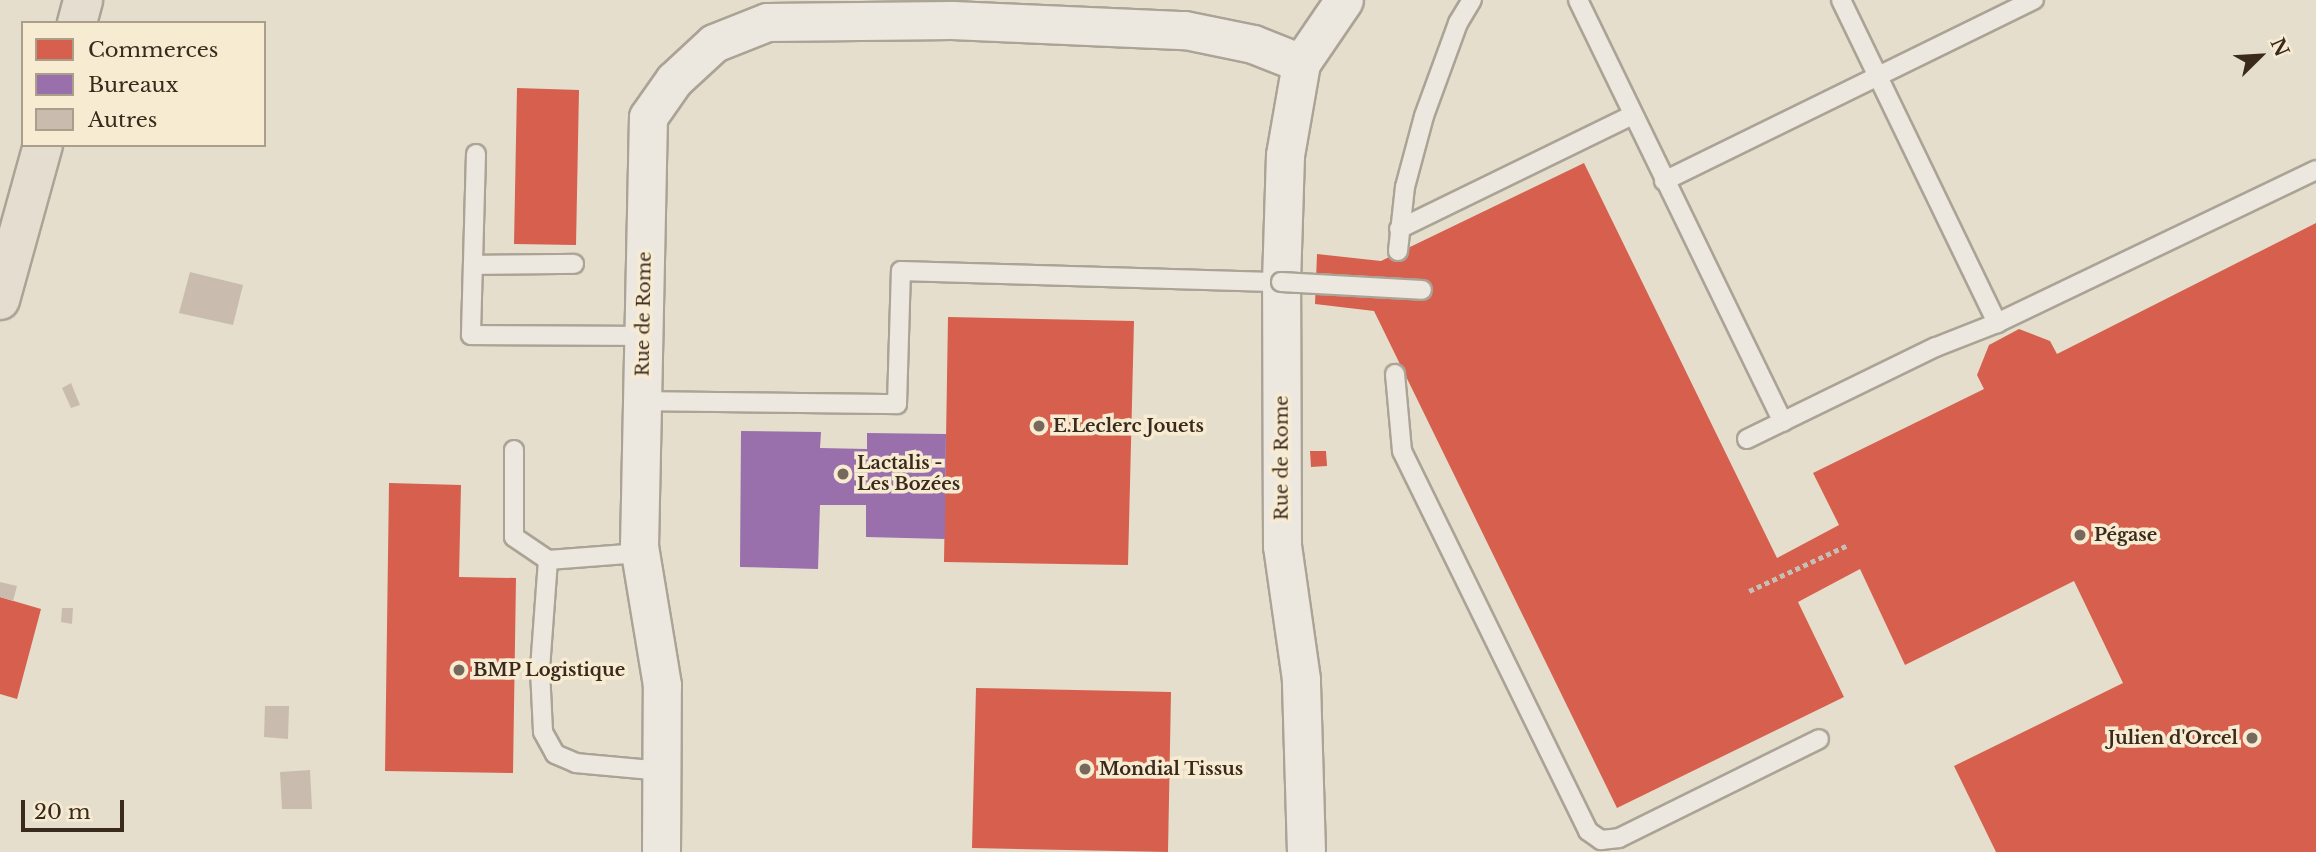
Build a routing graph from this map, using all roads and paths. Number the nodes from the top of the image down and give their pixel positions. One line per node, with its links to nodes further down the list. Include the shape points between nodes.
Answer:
1 (83, 0): 8 (main road)
2 (1344, 0): 9 (street, Rue de Rome)
3 (1472, 0): 16 (lane, via 1458,23 1424,116)
4 (1578, 0): 11 (lane)
5 (1841, 0): 10 (lane)
6 (2034, 0): 10 (lane)
7 (953, 10): 9 (street, Rue de Rome, via 1185,30 1253,44); 24 (street, Rue de Rome, via 767,23 714,43 674,80 648,117)
8 (78, 21)
9 (1301, 63): 20 (street, Rue de Rome, via 1285,155)
10 (1878, 76): 15 (lane); 23 (lane)
11 (1633, 115): 15 (lane); 16 (lane)
12 (42, 147): 22 (main road)
13 (476, 154): 19 (lane)
14 (2316, 170): 23 (lane)
15 (1664, 181): 27 (lane)
16 (1399, 229): 17 (lane)
17 (1398, 250)
18 (574, 264): 19 (lane)
19 (473, 265): 24 (lane, via 471,335)
20 (1280, 282): 21 (lane, bridge); 26 (lane, via 901,271 897,404); 37 (street, Rue de Rome, via 1282,546 1301,679)
21 (1422, 289)
22 (0, 300)
23 (1997, 323): 27 (lane, via 1936,347)
24 (644, 336): 26 (street, Rue de Rome)
25 (1395, 374): 34 (lane, via 1402,451 1588,831 1601,840 1619,838)
26 (642, 401): 31 (street, Rue de Rome)
27 (1783, 422): 28 (lane)
28 (1747, 439)
29 (514, 450): 32 (lane, via 514,537)
30 (1849, 545): 33 (path)
31 (640, 553): 32 (lane); 35 (street, Rue de Rome, via 662,685)
32 (548, 560): 35 (lane, via 540,670 543,732 555,754 611,769)
33 (1748, 591)
34 (1819, 739)
35 (662, 771): 36 (street, Rue de Rome)
36 (661, 852)
37 (1306, 852)

